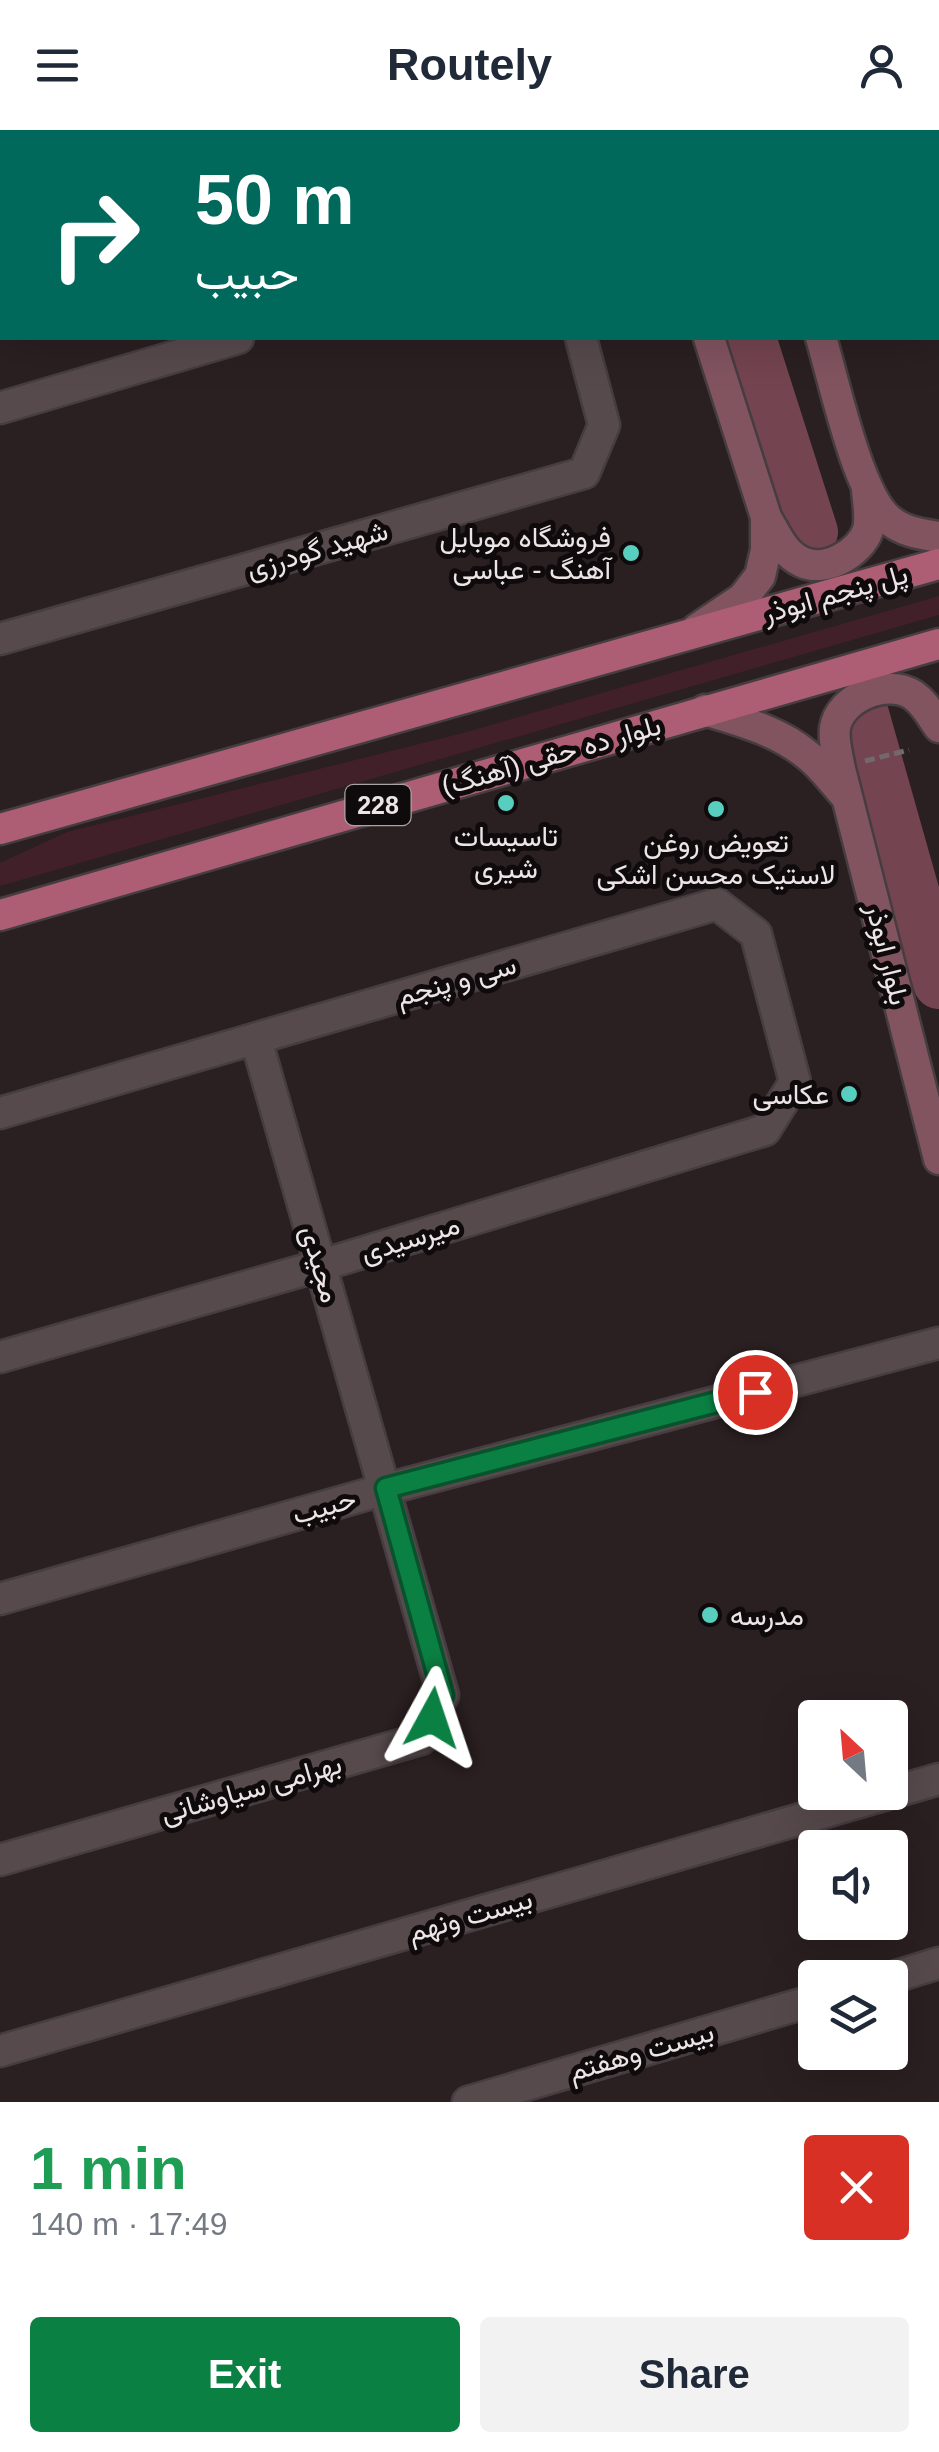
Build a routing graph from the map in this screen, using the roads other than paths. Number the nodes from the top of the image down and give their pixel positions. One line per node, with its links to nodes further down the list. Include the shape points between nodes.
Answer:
1 (231, 340): 5 (street)
2 (582, 340): 10 (street, شهید گودرزی, via 604,425 584,473)
3 (710, 340): 7 (main road)
4 (822, 340): 6 (main road)
5 (0, 408)
6 (867, 490): 7 (main road, via 869,527 859,547 833,563 805,564 784,549); 8 (main road, via 886,518)
7 (766, 516): 9 (main road, via 760,576 744,598)
8 (938, 555): 9 (main road, پل پنجم ابوذر)
9 (686, 635): 15 (main road)
10 (0, 640)
11 (939, 644): 12 (main road, بلوار ده حقی (آهنگ) / 228)
12 (704, 710): 14 (main road, via 788,742); 16 (main road, بلوار ده حقی (آهنگ) / 228)
13 (939, 727): 14 (main road, بلوار ابوذر, via 911,693 877,690 854,698 835,728 850,756)
14 (850, 801): 20 (main road, بلوار ابوذر)
15 (5, 830)
16 (0, 915)
17 (256, 1039): 18 (street, سی و پنجم, via 717,904 756,934); 19 (street, سی و پنجم); 21 (street, مجیدی)
18 (795, 1082): 21 (street, میرسیدی, via 765,1130)
19 (0, 1113)
20 (939, 1159)
21 (322, 1265): 23 (street, میرسیدی); 24 (street, مجیدی)
22 (939, 1343): 24 (street, حبیب)
23 (0, 1357)
24 (386, 1488): 25 (street, حبیب); 27 (street, بهرامی سیاوشانی, via 443,1695 421,1740)
25 (0, 1598)
26 (939, 1779): 31 (street, بیست ونهم)
27 (0, 1860)
28 (939, 1963): 29 (street)
29 (908, 1972)
30 (798, 2005): 32 (street, بیست وهفتم)
31 (0, 2052)
32 (468, 2102)

